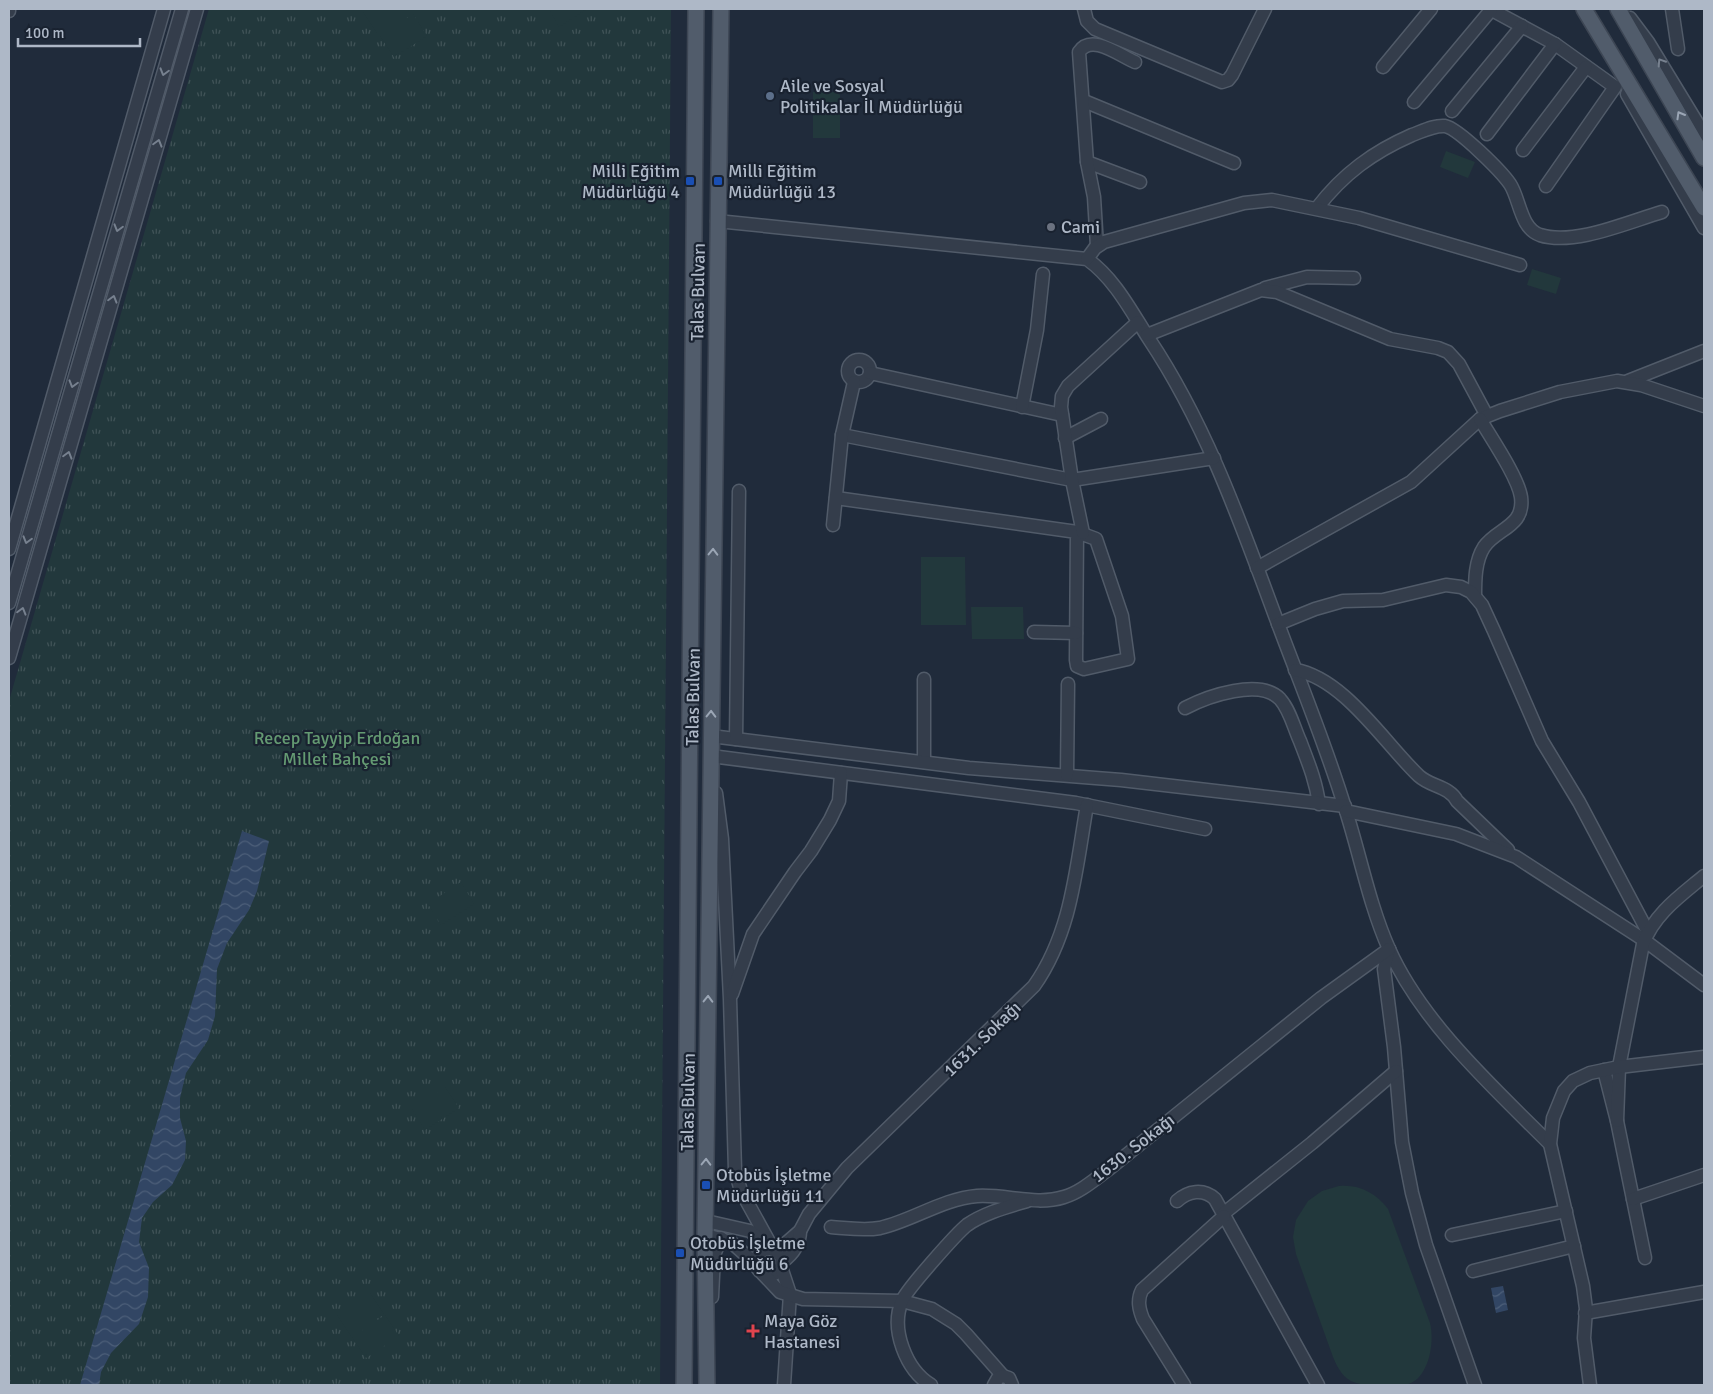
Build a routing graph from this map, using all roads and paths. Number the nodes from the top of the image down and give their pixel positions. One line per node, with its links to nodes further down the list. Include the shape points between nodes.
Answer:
1 (164, 9): 62 (street)
2 (182, 9): 65 (street, one-way to 65)
3 (197, 9): 69 (street, one-way to 3)
4 (687, 9): 120 (main road)
5 (696, 9): 121 (main road, Talas Bulvarı)
6 (721, 9): 35 (main road, Talas Bulvarı)
7 (1084, 9): 8 (street, via 1087,21 1096,29 1222,82 1232,75)
8 (1266, 9)
9 (1431, 9): 19 (street)
10 (1490, 9): 14 (street); 22 (street)
11 (1584, 9): 16 (main road)
12 (1618, 9): 25 (street, one-way to 12, via 1648,42 1628,16); 27 (main road, one-way to 12)
13 (1672, 9): 17 (street)
14 (1522, 26): 15 (street); 23 (street)
15 (1555, 44): 20 (street); 24 (street)
16 (1606, 46): 33 (main road); 36 (street, via 1613,68)
17 (1678, 49)
18 (1135, 62): 21 (street, via 1095,44 1082,47 1079,52)
19 (1383, 67)
20 (1586, 67): 26 (street); 31 (street, via 1615,87)
21 (1084, 101): 28 (street); 29 (street)
22 (1414, 102)
23 (1452, 111)
24 (1487, 134)
25 (1704, 134)
26 (1523, 150)
27 (1704, 158)
28 (1087, 162): 30 (street); 37 (street, via 1094,197)
29 (1234, 163)
30 (1140, 182)
31 (1546, 186)
32 (1317, 208): 34 (street, via 1335,186 1369,157 1440,126 1459,132 1510,184 1526,223 1540,235 1578,236); 37 (street, via 1282,201 1253,201); 39 (street)
33 (1704, 208)
34 (1662, 212)
35 (717, 221): 38 (street); 74 (main road, Talas Bulvarı, one-way to 35)
36 (1704, 228)
37 (1097, 246): 38 (street)
38 (1087, 259): 43 (street, via 1110,280)
39 (1520, 265)
40 (1043, 274): 50 (street, via 1037,330)
41 (1354, 278): 42 (street, via 1307,278)
42 (1261, 290): 44 (street); 52 (street, via 1284,294 1390,339 1448,352 1459,364)
43 (1138, 322): 44 (street); 51 (street, via 1068,386 1062,396)
44 (1147, 336): 56 (street, via 1189,404)
45 (1704, 351): 48 (street)
46 (870, 374): 47 (street, via 864,382); 47 (street, via 866,363 856,360 848,372); 50 (street)
47 (854, 382): 54 (street)
48 (1627, 382): 49 (street); 52 (street, via 1609,382 1560,392)
49 (1704, 406)
50 (1022, 407): 51 (street)
51 (1062, 415): 55 (street)
52 (1484, 417): 63 (street, via 1411,482); 64 (street, via 1517,484 1521,504 1516,521 1488,543 1482,552)
53 (1102, 419): 55 (street)
54 (842, 435): 57 (street); 59 (street)
55 (1065, 438): 57 (street)
56 (1214, 458): 57 (street); 63 (street)
57 (1072, 480): 61 (street)
58 (739, 491): 75 (street)
59 (836, 498): 60 (street); 61 (street)
60 (833, 525)
61 (1080, 533): 68 (street); 68 (street, via 1096,539 1122,616 1128,659 1079,668 1076,663)
62 (9, 549)
63 (1257, 568): 66 (street)
64 (1475, 596): 66 (street, via 1461,587 1446,584 1383,600 1343,602); 86 (street, via 1494,631 1542,741 1579,802)
65 (9, 604)
66 (1278, 624): 70 (street)
67 (1034, 632): 68 (street)
68 (1076, 633)
69 (9, 658)
70 (1295, 670): 82 (street); 84 (street, via 1326,683 1359,711 1421,778 1452,793)
71 (924, 679): 77 (street)
72 (1068, 684): 79 (street)
73 (1185, 708): 80 (street, via 1232,692 1265,691 1275,695 1286,707 1316,781)
74 (711, 736): 75 (street); 76 (main road, Talas Bulvarı)
75 (736, 739): 77 (street)
76 (711, 756): 78 (street); 89 (street, via 722,839); 103 (main road, Talas Bulvarı, one-way to 76)
77 (924, 762): 79 (street)
78 (841, 773): 81 (street); 89 (street, via 839,801 830,820 754,934)
79 (1067, 776): 80 (street)
80 (1319, 804): 82 (street)
81 (1087, 805): 83 (street); 110 (street, 1631. Sokağı, via 1069,912 1043,973 1025,998 847,1168 809,1214 795,1250)
82 (1346, 809): 84 (street, via 1456,834); 87 (street)
83 (1206, 829)
84 (1516, 857): 86 (street)
85 (1704, 876): 86 (street, via 1662,912)
86 (1646, 936): 88 (street); 91 (street)
87 (1389, 949): 93 (street, via 1384,969); 95 (street, via 1419,1000 1471,1065); 98 (street, 1630. Sokağı, via 1321,998 1080,1190 1057,1199)
88 (1704, 985)
89 (730, 999): 100 (street, via 734,1160 741,1191)
90 (1704, 1057): 91 (street)
91 (1619, 1067): 92 (street); 94 (street)
92 (1604, 1070): 94 (street); 95 (street, via 1584,1075 1568,1086 1553,1118)
93 (1396, 1071): 102 (street); 127 (street, via 1402,1142 1414,1202 1428,1253)
94 (1617, 1121): 97 (street)
95 (1550, 1144): 101 (street)
96 (1704, 1175): 97 (street)
97 (1633, 1198): 111 (street)
98 (1032, 1199): 104 (street, 1630. Sokağı, via 968,1197 945,1202 881,1228); 116 (street, via 994,1212 967,1226 941,1252)
99 (1177, 1201): 102 (street, via 1188,1193 1206,1193 1215,1200)
100 (751, 1211): 105 (street); 110 (street)
101 (1566, 1211): 106 (street); 109 (street)
102 (1224, 1215): 125 (street, via 1142,1290 1139,1297 1143,1319); 126 (street)
103 (706, 1221): 105 (street); 107 (main road, Talas Bulvarı)
104 (830, 1227)
105 (743, 1229): 110 (street, via 757,1236)
106 (1452, 1235)
107 (705, 1237): 108 (street); 118 (main road, Talas Bulvarı)
108 (721, 1238): 112 (street, via 734,1244); 118 (street, via 714,1255)
109 (1574, 1246): 113 (street); 117 (street)
110 (776, 1255): 112 (street, 1631. Sokağı, via 760,1252); 112 (street, via 776,1273); 115 (street)
111 (1645, 1258)
112 (760, 1269): 115 (street, via 775,1289 785,1295)
113 (1473, 1271)
114 (1704, 1292): 117 (street)
115 (790, 1294): 116 (street, via 810,1300); 123 (street)
116 (902, 1301): 119 (street, via 919,1304 945,1316 966,1334); 124 (street, via 899,1321 904,1352 916,1373)
117 (1585, 1313): 128 (street, via 1584,1338)
118 (707, 1365): 122 (main road, Talas Bulvarı)
119 (1001, 1382)
120 (676, 1385)
121 (684, 1385)
122 (707, 1385)
123 (784, 1385)
124 (931, 1385)
125 (1184, 1385)
126 (1318, 1385)
127 (1475, 1385)
128 (1590, 1385)

